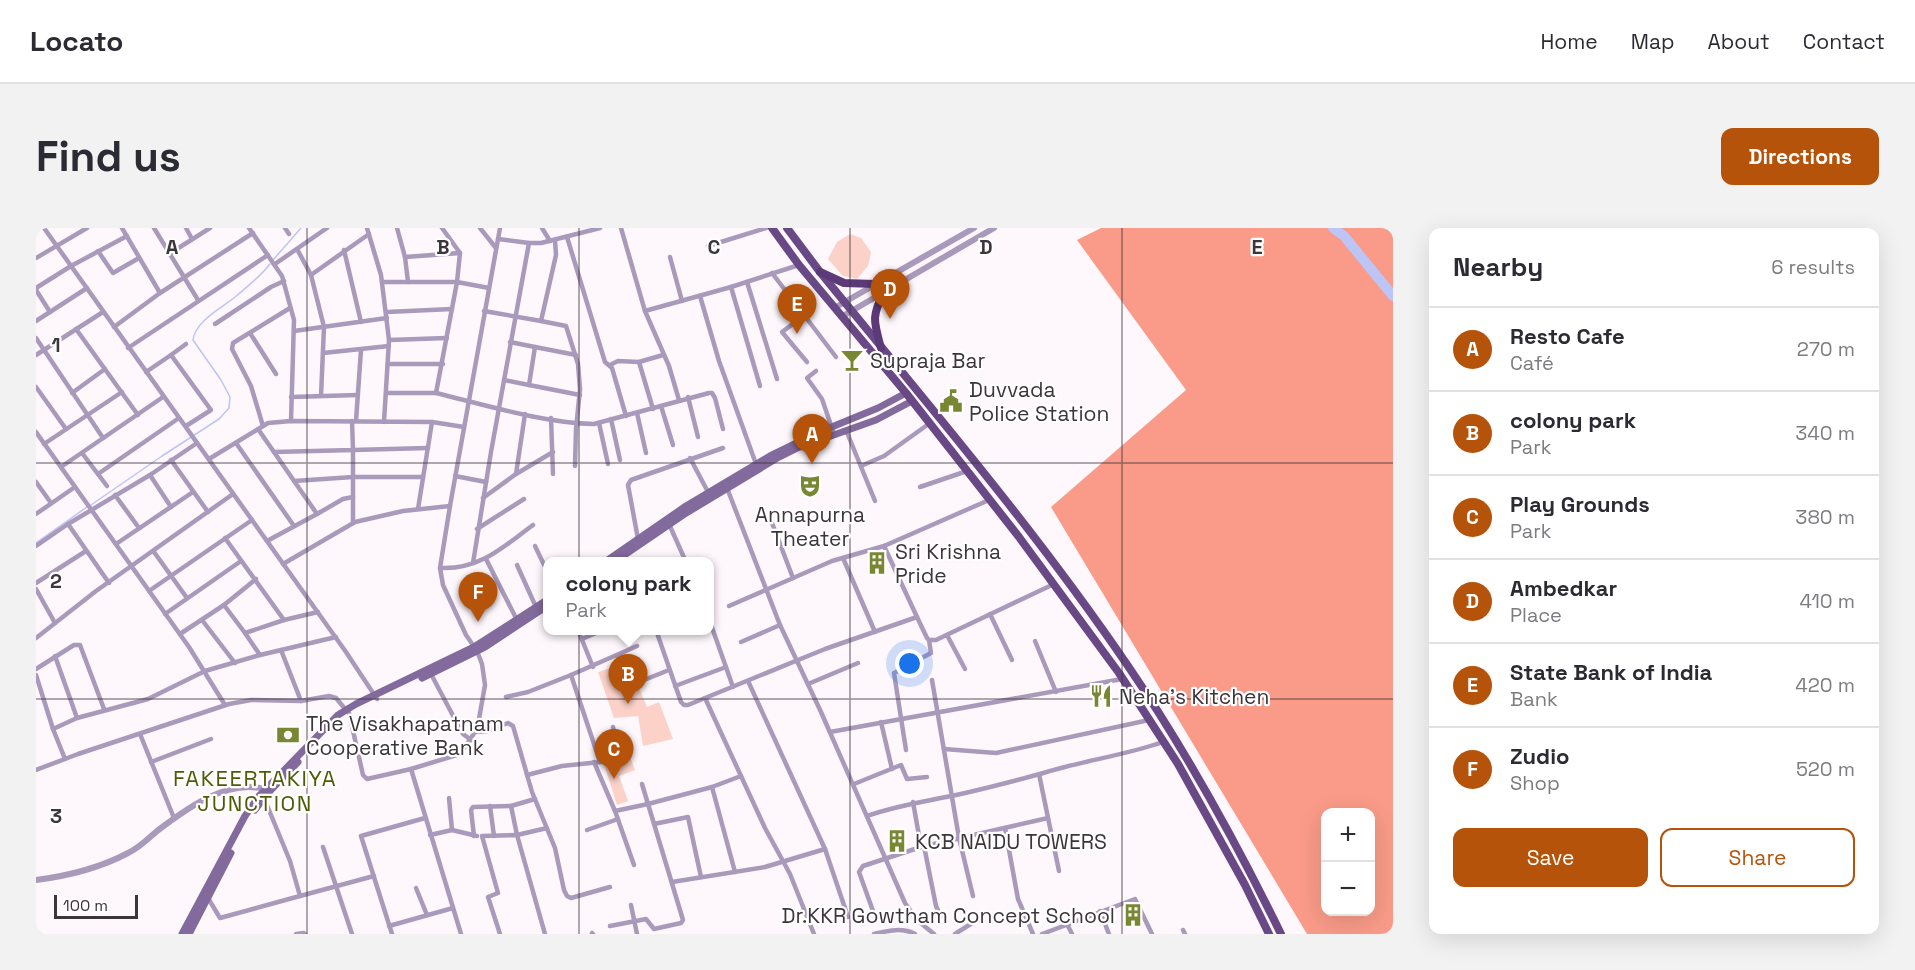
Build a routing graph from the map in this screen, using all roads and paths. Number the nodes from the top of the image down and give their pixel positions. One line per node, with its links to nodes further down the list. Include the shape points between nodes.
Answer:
1 (44, 228): 33 (street)
2 (87, 228): 33 (street)
3 (123, 228): 27 (street)
4 (154, 228): 40 (street)
5 (186, 228): 30 (street)
6 (210, 228): 30 (street)
7 (285, 228): 24 (street)
8 (327, 228): 36 (street)
9 (367, 228): 25 (street)
10 (397, 228): 41 (street)
11 (442, 228): 39 (street)
12 (480, 228): 35 (street)
13 (500, 228): 29 (street)
14 (542, 228): 31 (street)
15 (573, 228): 26 (street)
16 (600, 228): 26 (street)
17 (621, 228): 72 (street)
18 (766, 228): 34 (street)
19 (772, 228): 46 (main road)
20 (786, 228): 48 (main road)
21 (974, 228): 57 (street)
22 (994, 228): 62 (street)
23 (251, 230): 45 (street); 51 (street)
24 (289, 234)
25 (369, 234): 37 (street); 53 (street)
26 (577, 234): 28 (street)
27 (127, 236): 38 (street); 43 (street)
28 (567, 237): 31 (street); 110 (street, via 605,362)
29 (498, 238): 32 (street); 35 (street)
30 (192, 239): 40 (street)
31 (553, 241): 32 (street); 81 (street, via 556,255)
32 (529, 243): 79 (street)
33 (57, 245): 42 (street); 47 (street)
34 (708, 246)
35 (496, 248): 60 (street)
36 (297, 249): 45 (street); 50 (street)
37 (344, 250): 50 (street); 82 (street)
38 (98, 251): 43 (street, via 113,273); 47 (street)
39 (460, 253): 41 (street); 55 (street)
40 (169, 254): 51 (street)
41 (405, 257): 54 (street)
42 (36, 258)
43 (139, 258): 63 (street)
44 (670, 258): 66 (street)
45 (272, 260): 52 (street); 65 (street)
46 (799, 265): 49 (street); 69 (main road)
47 (71, 266): 59 (street); 61 (street)
48 (820, 272): 57 (highway, via 844,283); 67 (main road)
49 (772, 273): 56 (street); 77 (street)
50 (311, 275): 85 (street)
51 (184, 278): 63 (street); 65 (street)
52 (284, 282): 68 (street); 83 (street)
53 (382, 282): 54 (street); 76 (street)
54 (408, 282): 55 (street)
55 (457, 282): 60 (street); 70 (street)
56 (747, 282): 58 (street); 115 (street)
57 (876, 284): 67 (street)
58 (731, 287): 64 (street); 118 (street)
59 (87, 288): 74 (street); 75 (street)
60 (489, 288): 71 (street)
61 (36, 289): 74 (street)
62 (884, 292): 73 (street); 97 (highway, via 874,317)
63 (160, 293): 84 (street)
64 (700, 296): 66 (street); 178 (street)
65 (198, 300): 96 (street)
66 (682, 301): 72 (street)
67 (844, 302): 69 (street); 73 (main road)
68 (290, 308): 87 (street); 88 (street)
69 (836, 308): 78 (main road)
70 (452, 309): 76 (street); 90 (street)
71 (484, 311): 79 (street); 132 (street)
72 (645, 311): 104 (street)
73 (851, 311): 78 (street); 97 (main road)
74 (50, 312): 80 (street)
75 (103, 312): 84 (street); 86 (street)
76 (387, 315): 82 (street); 91 (street)
77 (805, 315): 105 (street); 107 (street, via 782,332)
78 (843, 316): 124 (main road)
79 (516, 317): 81 (street); 92 (street)
80 (36, 321)
81 (541, 321): 103 (street, via 566,326)
82 (361, 322): 85 (street)
83 (215, 324)
84 (114, 327): 96 (street)
85 (324, 327): 87 (street); 100 (street)
86 (76, 329): 98 (street); 111 (street)
87 (294, 331): 127 (street)
88 (250, 333): 114 (street); 153 (street, via 234,343 232,349 251,386)
89 (36, 338): 98 (street)
90 (447, 338): 91 (street); 109 (street)
91 (389, 340): 94 (street)
92 (510, 342): 95 (street); 116 (street)
93 (186, 344): 102 (street)
94 (389, 346): 99 (street); 108 (street)
95 (535, 347): 103 (street); 117 (street)
96 (128, 348): 113 (street)
97 (882, 348): 223 (main road)
98 (44, 350): 101 (street); 121 (street)
99 (361, 350): 100 (street); 125 (street)
100 (323, 353): 128 (street)
101 (36, 355)
102 (171, 355): 113 (street); 152 (street, via 211,410)
103 (576, 355): 126 (street)
104 (663, 355): 106 (street); 131 (street)
105 (836, 357)
106 (639, 362): 110 (street, via 618,361); 136 (street)
107 (807, 362)
108 (388, 364): 109 (street); 122 (street)
109 (442, 364): 123 (street)
110 (610, 365): 141 (street)
111 (105, 369): 120 (street); 121 (street)
112 (816, 371): 157 (street, via 807,378 822,399)
113 (146, 372): 129 (street)
114 (276, 374)
115 (777, 379)
116 (504, 380): 117 (street); 135 (street)
117 (529, 385): 126 (street)
118 (760, 386)
119 (36, 387): 155 (street)
120 (122, 392): 139 (street); 140 (street)
121 (72, 393): 139 (street)
122 (386, 393): 123 (street); 147 (street)
123 (436, 393): 132 (street)
124 (906, 393): 133 (main road); 157 (main road)
125 (358, 395): 128 (street); 146 (street)
126 (580, 395): 149 (street)
127 (291, 396): 128 (street); 145 (street)
128 (321, 396)
129 (163, 397): 140 (street); 142 (street)
130 (688, 397): 131 (street); 156 (street, via 714,395); 160 (street)
131 (678, 400): 134 (street)
132 (470, 401): 135 (street); 154 (street)
133 (912, 401): 151 (main road); 158 (main road)
134 (661, 406): 136 (street); 165 (street)
135 (499, 408): 138 (street); 192 (street)
136 (652, 409): 137 (street)
137 (637, 413): 141 (street); 172 (street)
138 (525, 414): 143 (street); 184 (street)
139 (87, 415): 155 (street); 161 (street)
140 (138, 415): 161 (street)
141 (626, 416): 144 (street)
142 (179, 418): 152 (street); 183 (street)
143 (551, 418): 149 (street); 170 (street)
144 (611, 419): 150 (street); 176 (street)
145 (291, 421): 146 (street); 153 (street)
146 (354, 421): 147 (street); 168 (street)
147 (384, 422): 148 (street)
148 (432, 422): 154 (street); 166 (street)
149 (577, 423): 150 (street); 179 (street)
150 (599, 423): 177 (street)
151 (930, 423): 180 (street, via 884,456); 182 (main road)
152 (186, 426): 162 (street)
153 (260, 427): 163 (street); 169 (street)
154 (464, 427): 187 (street)
155 (66, 429): 164 (street)
156 (723, 429)
157 (833, 430): 158 (main road); 178 (main road, via 800,440); 195 (main road)
158 (846, 430): 180 (street)
159 (36, 432): 164 (street)
160 (698, 437)
161 (103, 438): 171 (street)
162 (194, 438): 174 (street); 175 (street)
163 (236, 443): 174 (street); 220 (street)
164 (44, 444): 181 (street)
165 (673, 445)
166 (428, 448): 168 (street); 189 (street)
167 (723, 448): 173 (street)
168 (353, 450): 169 (street); 188 (street)
169 (274, 452): 190 (street)
170 (553, 452): 184 (street); 185 (street)
171 (82, 453): 181 (street); 183 (street)
172 (646, 453)
173 (690, 458): 198 (street); 226 (street, via 629,482)
174 (209, 459): 199 (street)
175 (171, 460): 186 (street); 197 (street)
176 (621, 460)
177 (608, 464)
178 (756, 464): 198 (main road)
179 (575, 466)
180 (861, 466): 205 (street)
181 (61, 467): 193 (street)
182 (967, 471): 196 (street); 204 (main road)
183 (98, 474): 194 (street)
184 (516, 474): 202 (street)
185 (553, 474)
186 (150, 475): 200 (street); 209 (street)
187 (455, 476): 192 (street); 207 (street)
188 (353, 477): 189 (street); 190 (street); 201 (street)
189 (423, 477): 210 (street)
190 (294, 481): 213 (street)
191 (36, 482): 206 (street)
192 (486, 482): 202 (street)
193 (75, 486): 206 (street); 208 (street)
194 (107, 486)
195 (726, 487): 218 (main road); 253 (street)
196 (920, 487)
197 (193, 492): 209 (street); 211 (street)
198 (708, 492): 226 (main road)
199 (233, 494): 211 (street); 214 (street)
200 (115, 495): 208 (street); 221 (street)
201 (353, 497): 213 (street); 215 (street)
202 (483, 498): 222 (street)
203 (524, 499): 222 (street)
204 (989, 500): 224 (main road); 231 (street)
205 (875, 501)
206 (51, 503): 212 (street)
207 (450, 506): 210 (street); 245 (street)
208 (89, 507): 217 (street); 228 (street)
209 (171, 507): 221 (street)
210 (418, 509): 215 (street)
211 (208, 512): 233 (street)
212 (36, 514)
213 (316, 514): 220 (street)
214 (252, 520): 225 (street); 227 (street)
215 (353, 523): 242 (street)
216 (772, 523): 247 (street)
217 (68, 524): 229 (street); 232 (street)
218 (669, 524): 235 (main road); 236 (street)
219 (533, 525): 238 (street)
220 (294, 526): 227 (street)
221 (139, 528): 228 (street)
222 (477, 529): 240 (street)
223 (1029, 530): 224 (main road); 422 (main road, via 1129,666 1186,758)
224 (1019, 537): 251 (main road)
225 (225, 538): 239 (street); 246 (street)
226 (638, 539): 234 (main road)
227 (267, 541): 242 (street)
228 (116, 544): 244 (street)
229 (36, 546)
230 (535, 546): 241 (street)
231 (884, 546): 237 (street); 264 (street)
232 (86, 551): 249 (street); 250 (street)
233 (154, 552): 244 (street); 246 (street)
234 (611, 557)
235 (629, 557)
236 (684, 557)
237 (843, 558): 247 (street); 270 (street)
238 (486, 559): 240 (street); 267 (street)
239 (242, 561): 248 (street); 255 (street)
240 (473, 563): 245 (street, via 455,569)
241 (543, 563)
242 (283, 564): 261 (street)
243 (518, 565): 259 (street)
244 (133, 567): 250 (street); 254 (street)
245 (440, 568): 285 (street, via 443,585)
246 (171, 576): 254 (street); 255 (street)
247 (793, 578): 253 (street)
248 (256, 579): 257 (street); 266 (street)
249 (36, 583)
250 (109, 583): 268 (street)
251 (1054, 584): 263 (street); 302 (main road)
252 (36, 589): 268 (street)
253 (765, 590): 258 (street); 269 (street)
254 (149, 591): 262 (street)
255 (187, 598): 262 (street)
256 (543, 603): 259 (main road)
257 (224, 605): 265 (street); 271 (street)
258 (729, 606)
259 (537, 607): 267 (main road)
260 (543, 608): 285 (main road)
261 (318, 612): 266 (street); 278 (street)
262 (165, 614): 273 (street)
263 (990, 614): 277 (street); 289 (street)
264 (917, 617): 270 (street); 281 (street)
265 (202, 620): 273 (street); 291 (street)
266 (284, 620): 271 (street)
267 (518, 620): 285 (main road)
268 (55, 623): 279 (street)
269 (780, 625): 283 (street); 290 (street)
270 (875, 632): 290 (street)
271 (245, 633): 287 (street)
272 (714, 633): 294 (street)
273 (180, 634): 298 (street)
274 (580, 635): 280 (street)
275 (591, 635): 280 (street)
276 (658, 635): 297 (street)
277 (947, 635): 281 (street); 296 (street)
278 (336, 637): 286 (street); 310 (street)
279 (36, 638)
280 (582, 639): 293 (street)
281 (929, 640): 319 (street, via 930,653 894,674)
282 (1035, 641): 309 (street)
283 (741, 642)
284 (637, 646): 293 (street)
285 (475, 649): 299 (main road); 310 (main road); 324 (street, via 482,664 484,685)
286 (281, 650): 287 (street); 313 (street)
287 (260, 655): 291 (street)
288 (55, 656): 295 (street); 315 (street, via 80,645); 318 (street)
289 (1012, 660)
290 (797, 661): 304 (street); 306 (street)
291 (235, 663): 298 (street)
292 (858, 663): 306 (street)
293 (593, 667): 301 (street)
294 (726, 667): 307 (street); 308 (street)
295 (36, 669)
296 (965, 669)
297 (669, 670): 305 (street); 307 (street)
298 (205, 671): 314 (street); 315 (street, via 148,699)
299 (431, 674): 310 (main road); 328 (street, via 459,728)
300 (36, 675): 323 (street)
301 (571, 675): 311 (street); 334 (street)
302 (1122, 679): 309 (street); 320 (main road)
303 (932, 680): 317 (street)
304 (748, 681): 308 (street); 373 (street)
305 (639, 682)
306 (808, 684): 325 (street)
307 (675, 686): 312 (street, via 684,705)
308 (733, 687): 312 (street)
309 (1056, 692): 317 (street)
310 (376, 697): 316 (main road)
311 (506, 697)
312 (705, 698): 340 (street)
313 (301, 701): 314 (street, via 251,700); 316 (street, via 333,697)
314 (225, 705): 326 (street)
315 (104, 709): 318 (street)
316 (348, 711): 336 (street, via 364,778); 345 (main road, via 338,715); 347 (main road)
317 (938, 713): 319 (street); 330 (street)
318 (77, 718): 323 (street)
319 (900, 719): 321 (street); 331 (street)
320 (1149, 720): 329 (main road); 330 (street, via 996,753)
321 (880, 722): 325 (street); 335 (street)
322 (613, 727): 334 (street, via 620,755)
323 (53, 729): 332 (street)
324 (475, 732): 328 (street); 339 (street, via 512,724)
325 (830, 732): 343 (street)
326 (140, 734): 332 (street); 333 (street)
327 (211, 739): 333 (street)
328 (471, 740): 336 (street, via 460,754)
329 (1163, 742): 338 (street); 401 (main road)
330 (944, 749): 346 (street)
331 (906, 750)
332 (64, 759): 337 (street)
333 (151, 762): 356 (street)
334 (597, 762): 339 (street); 354 (street)
335 (892, 768): 341 (street, via 901,765 907,779); 343 (street)
336 (411, 769): 357 (street)
337 (36, 770)
338 (1039, 774): 346 (street); 358 (street)
339 (527, 775): 349 (street)
340 (741, 776): 344 (street); 375 (street)
341 (927, 777)
342 (642, 784): 351 (street)
343 (854, 784): 355 (street)
344 (712, 787): 351 (street); 378 (street)
345 (265, 789): 356 (street, via 250,786 224,792); 402 (main road, via 246,816)
346 (952, 796): 350 (street); 370 (street)
347 (264, 798): 386 (street); 388 (main road, via 250,816)
348 (449, 798): 363 (street)
349 (535, 799): 353 (street); 361 (street)
350 (913, 802): 355 (street); 372 (street)
351 (648, 804): 354 (street); 360 (street)
352 (490, 806): 353 (street); 367 (street, via 472,808); 369 (street)
353 (511, 806): 366 (street)
354 (615, 812): 359 (street)
355 (867, 816): 374 (street)
356 (174, 818): 381 (street, via 129,853 72,874)
357 (425, 818): 365 (street); 379 (street, via 361,836)
358 (1048, 818): 362 (street); 377 (street)
359 (618, 819): 364 (street); 376 (street)
360 (654, 824): 380 (street, via 688,817); 382 (street)
361 (547, 828): 366 (street); 384 (street, via 567,896)
362 (1005, 828): 370 (street); 417 (street, via 1017,892)
363 (452, 830): 365 (street); 367 (street)
364 (586, 830)
365 (430, 835): 390 (street)
366 (517, 835): 369 (street); 410 (street)
367 (474, 836): 368 (street)
368 (482, 836): 369 (street); 409 (street, via 498,893 488,897)
369 (494, 836)
370 (959, 838): 372 (street); 387 (street)
371 (323, 847): 383 (street)
372 (923, 847): 374 (street); 395 (street)
373 (825, 849): 375 (street); 394 (street)
374 (885, 857): 391 (street, via 859,869); 415 (street, via 912,914)
375 (784, 861): 378 (street); 412 (street)
376 (634, 865)
377 (1059, 871)
378 (735, 872): 380 (street)
379 (374, 876): 383 (street); 399 (street)
380 (701, 877): 382 (street)
381 (36, 880)
382 (672, 882): 397 (street, via 682,922 654,929 646,919)
383 (337, 887): 386 (street); 406 (street)
384 (610, 887)
385 (416, 888): 393 (street)
386 (300, 896): 388 (street, via 220,918)
387 (973, 896)
388 (208, 898): 403 (main road)
389 (631, 905): 397 (street)
390 (453, 908): 393 (street); 408 (street)
391 (873, 911)
392 (1100, 911): 398 (street); 420 (street); 421 (street, via 1135,899)
393 (427, 915): 399 (street)
394 (849, 917)
395 (941, 917)
396 (977, 920): 416 (street)
397 (634, 921): 400 (street); 411 (street)
398 (1067, 924): 418 (street); 419 (street)
399 (389, 926): 407 (street)
400 (610, 926)
401 (1268, 933)
402 (182, 934)
403 (189, 934)
404 (296, 934): 405 (street)
405 (305, 934)
406 (352, 934)
407 (392, 934)
408 (461, 934)
409 (500, 934)
410 (545, 934)
411 (637, 934)
412 (814, 934)
413 (874, 934): 414 (street, via 895,930)
414 (915, 934)
415 (934, 934)
416 (955, 934)
417 (1033, 934)
418 (1042, 934)
419 (1072, 934)
420 (1109, 934)
421 (1152, 934)
422 (1281, 934)

